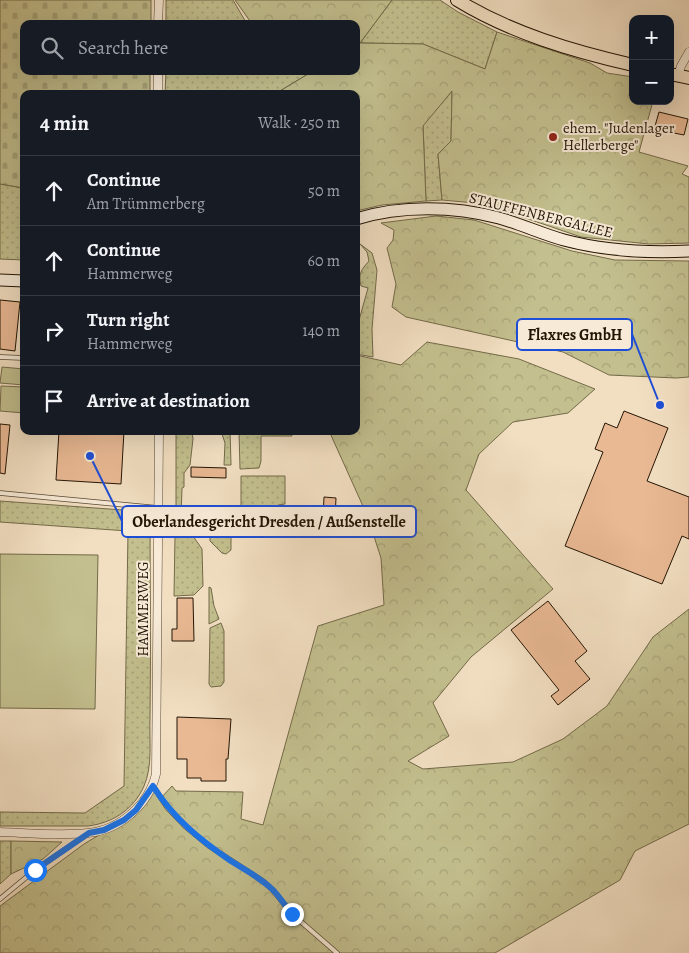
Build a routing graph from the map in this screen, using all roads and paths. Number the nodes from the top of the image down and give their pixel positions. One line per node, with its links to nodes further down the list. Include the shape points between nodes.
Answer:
1 (159, 0): 3 (street)
2 (456, 0): 5 (main road, via 527,34)
3 (158, 20)
4 (689, 52): 7 (street)
5 (629, 64)
6 (158, 75): 8 (street)
7 (679, 76)
8 (158, 90)
9 (360, 218): 10 (main road, STAUFFENBERGALLEE, via 416,210 451,210 501,219 588,245 658,252)
10 (689, 251)
11 (0, 280): 12 (main road)
12 (20, 281)
13 (0, 357): 14 (lane)
14 (20, 358)
15 (159, 435): 17 (street, HAMMERWEG)
16 (0, 493): 17 (lane)
17 (158, 508): 18 (street, HAMMERWEG, via 156,774)
18 (153, 786): 20 (street, HAMMERWEG, via 136,810 124,820); 22 (lane, via 186,827 208,846 263,881 292,914)
19 (0, 832): 20 (street, HAMMERWEG)
20 (89, 833): 21 (lane)
21 (0, 899)
22 (337, 953)

